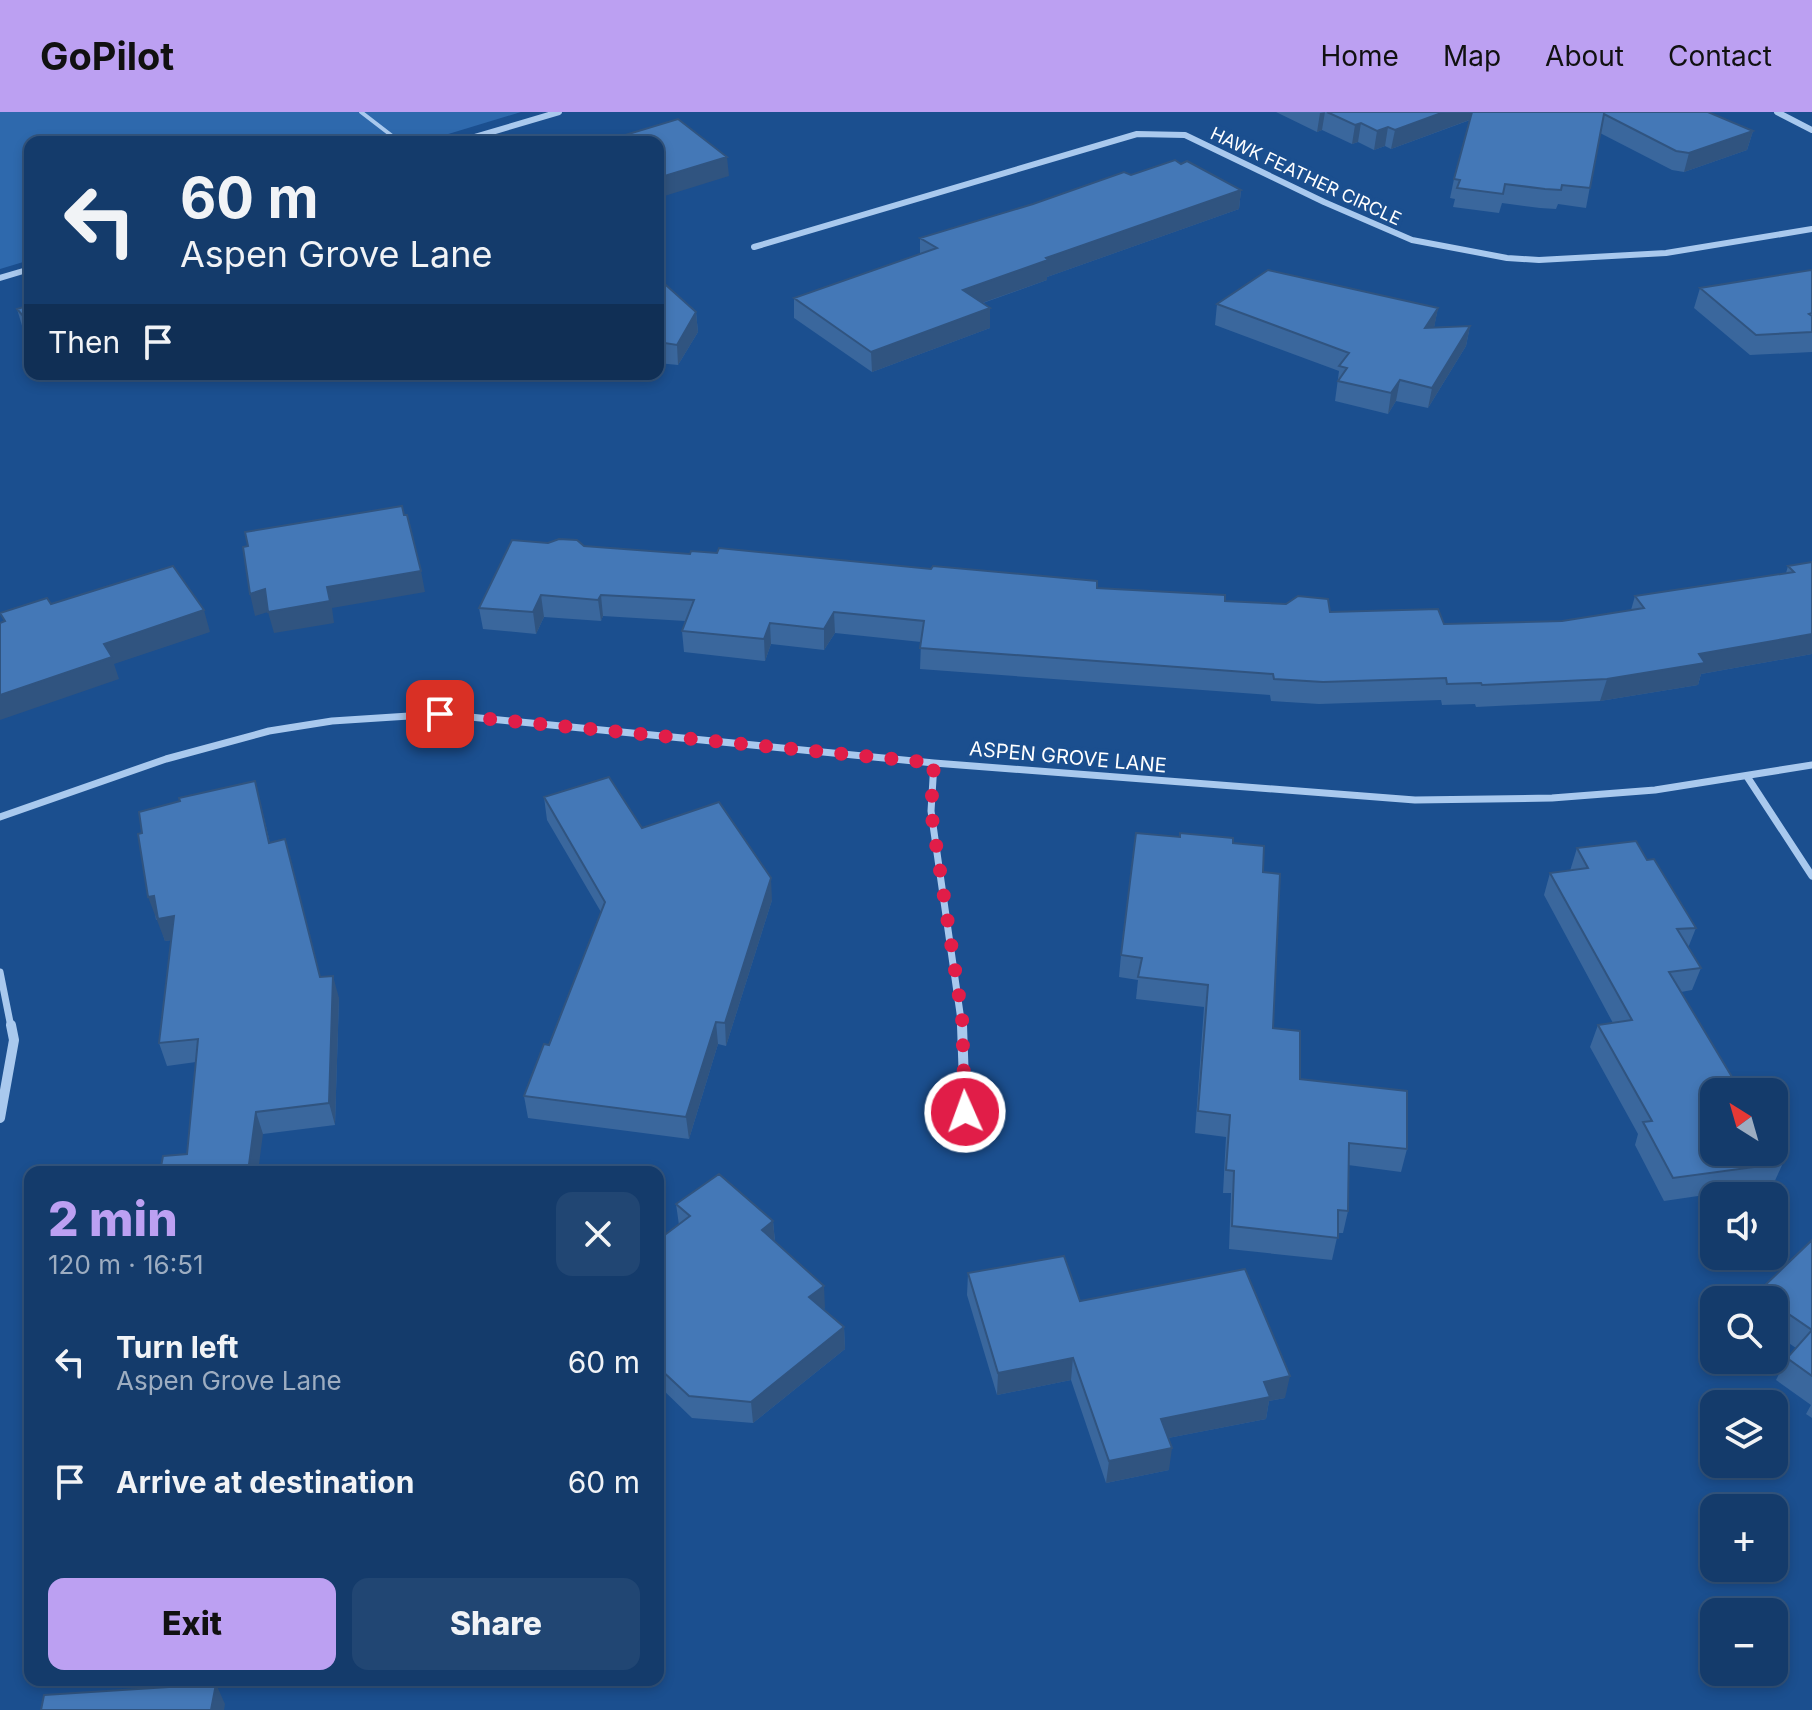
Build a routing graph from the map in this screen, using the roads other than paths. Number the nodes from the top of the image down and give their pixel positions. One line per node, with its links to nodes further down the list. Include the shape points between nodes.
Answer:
1 (361, 112): 5 (lane)
2 (559, 112): 6 (street)
3 (1777, 112): 4 (street)
4 (1812, 130)
5 (392, 136)
6 (478, 136)
7 (1812, 229): 8 (street, HAWK FEATHER CIRCLE, via 1666,253 1507,258 1412,240 1185,135 1137,134)
8 (754, 247)
9 (24, 271): 10 (street)
10 (0, 278)
11 (934, 763): 13 (street, ASPEN GROVE LANE, via 1415,800 1596,795); 14 (street, ASPEN GROVE LANE, via 440,714 386,716 270,730 156,761); 17 (street, via 931,811 962,1016)
12 (1812, 765): 13 (street, ASPEN GROVE LANE)
13 (1748, 778): 15 (street)
14 (0, 817)
15 (1812, 876)
16 (0, 972): 18 (street, via 14,1040)
17 (965, 1112)
18 (0, 1118)

